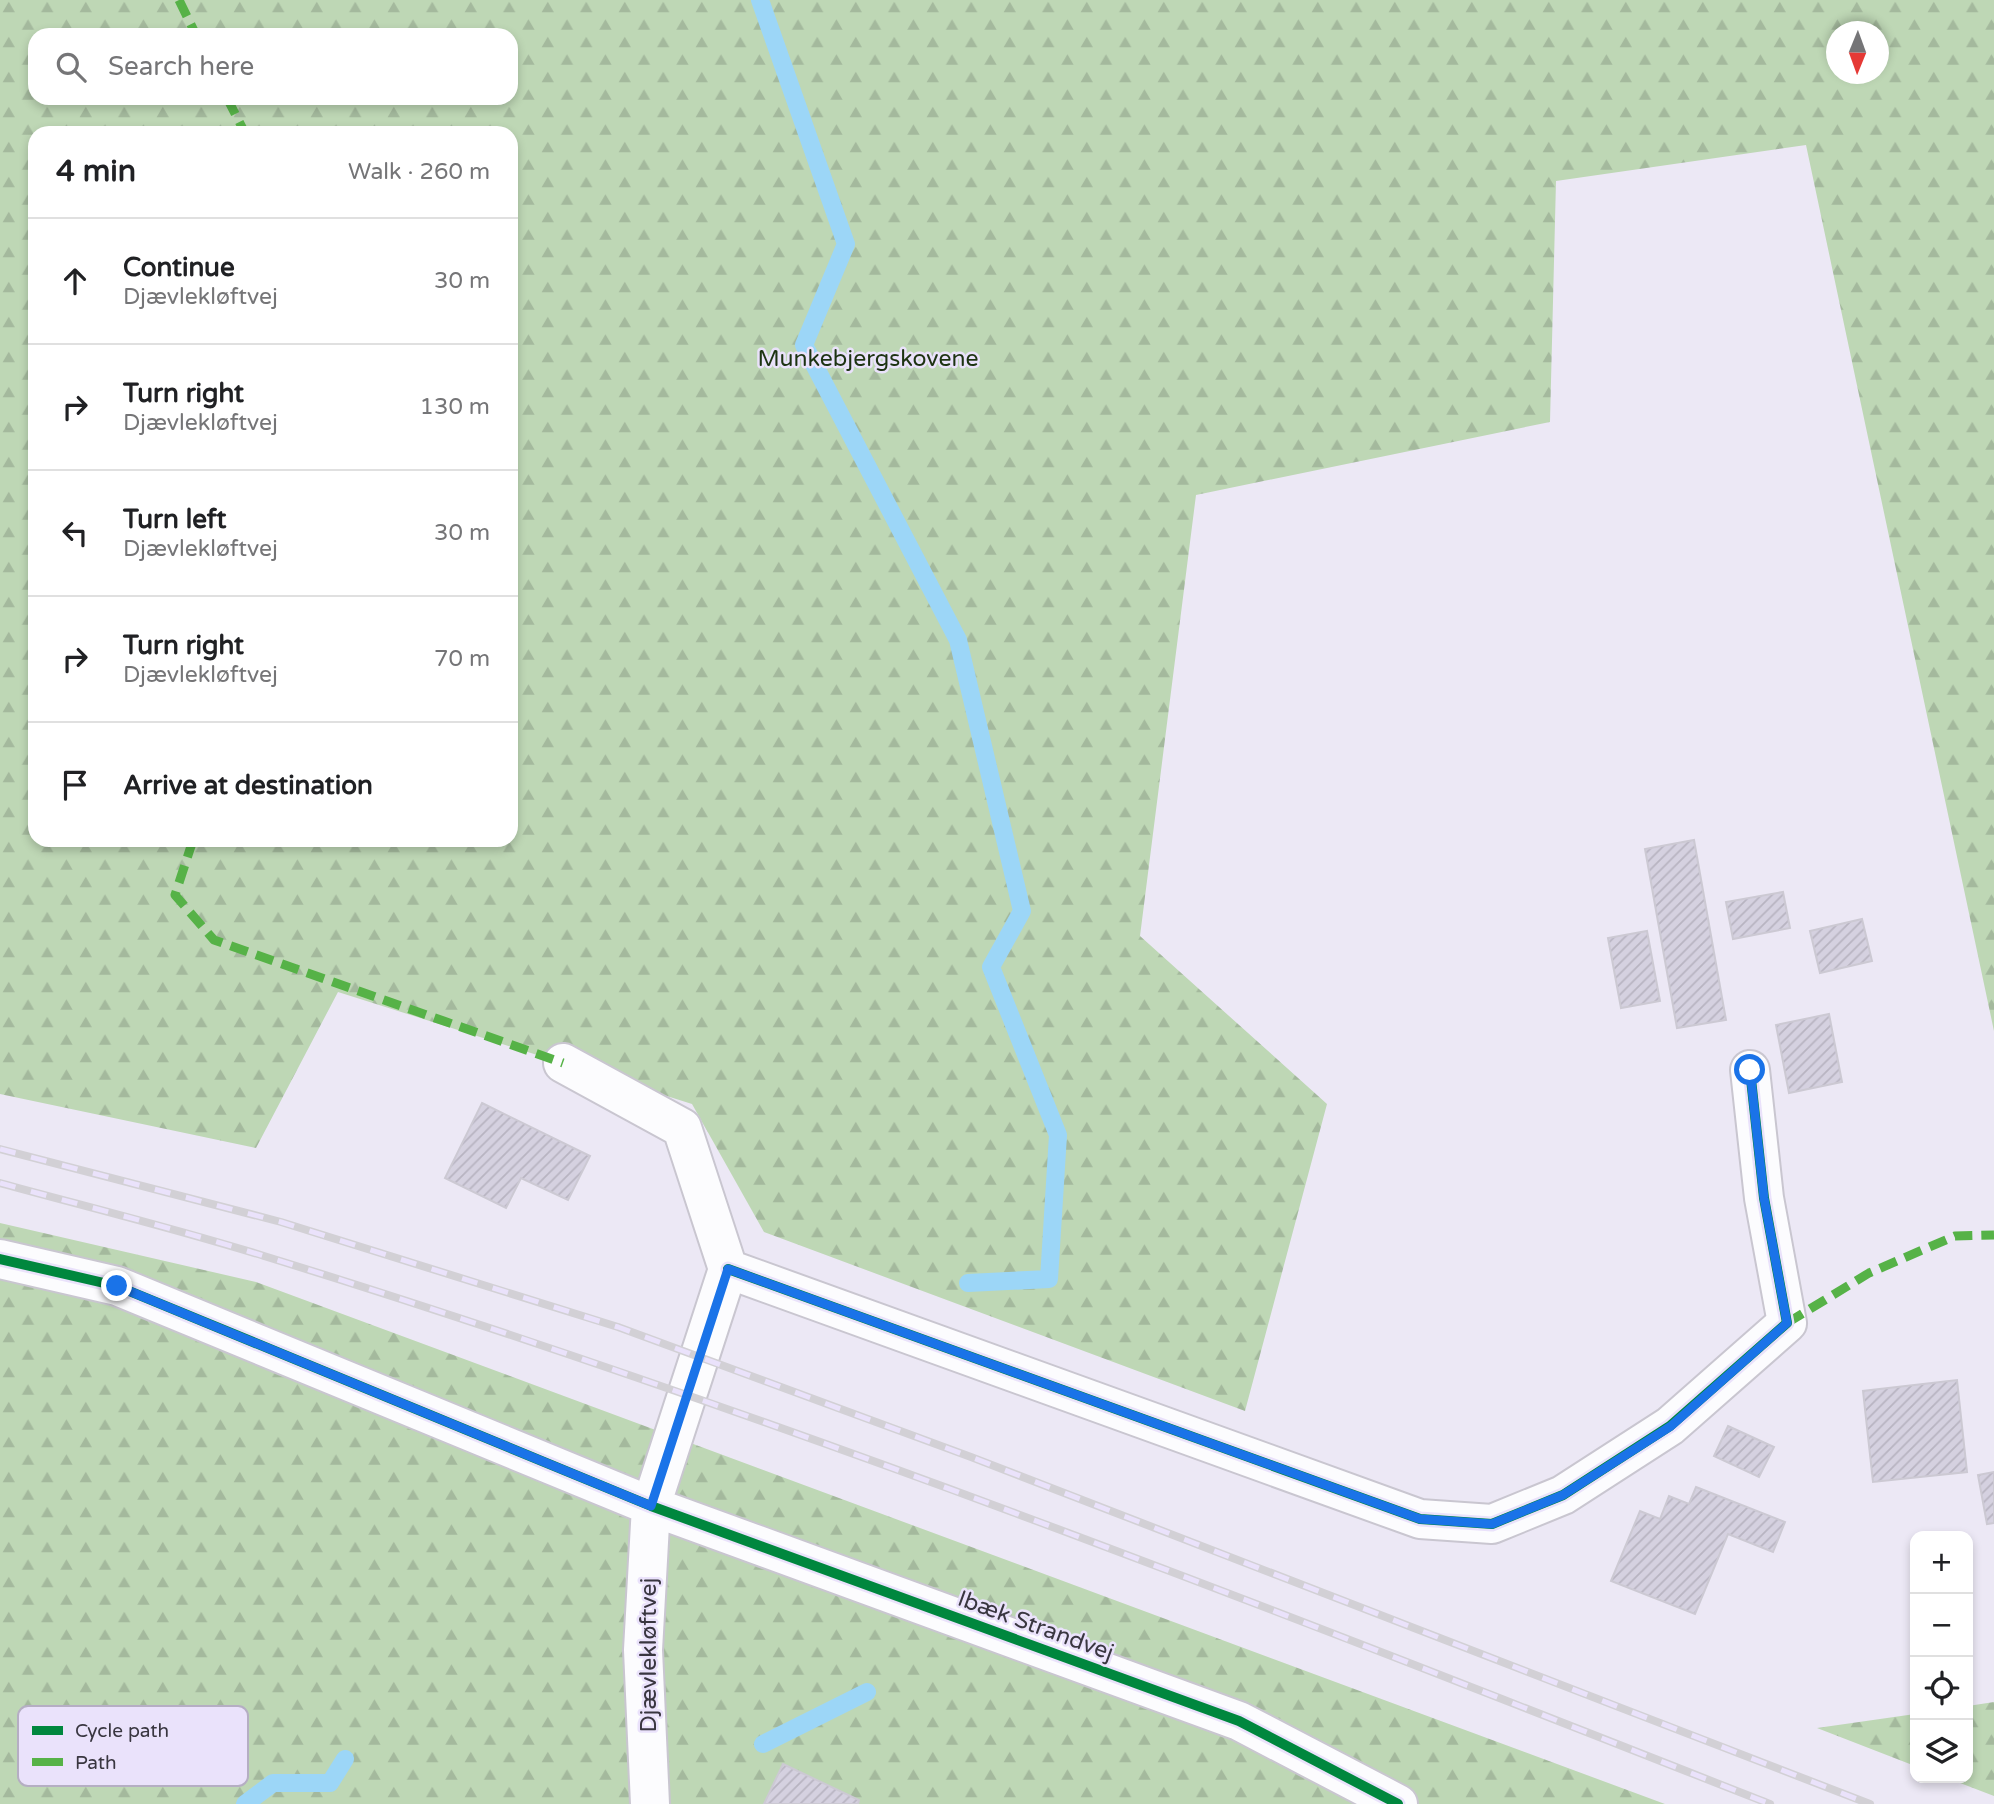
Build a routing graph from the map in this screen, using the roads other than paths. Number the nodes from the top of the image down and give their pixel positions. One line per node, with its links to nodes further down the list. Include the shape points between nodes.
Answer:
1 (563, 1063): 4 (street, via 682,1128)
2 (1750, 1070): 4 (street, via 1764,1198 1787,1323 1671,1426 1563,1495 1492,1524 1420,1519)
3 (0, 1259): 5 (street, via 117,1286)
4 (728, 1269): 5 (street, Djævlekløftvej)
5 (651, 1506): 6 (street, Djævlekløftvej, via 643,1650); 7 (street, Ibæk Strandvej, via 1239,1721)
6 (650, 1804)
7 (1398, 1804)

